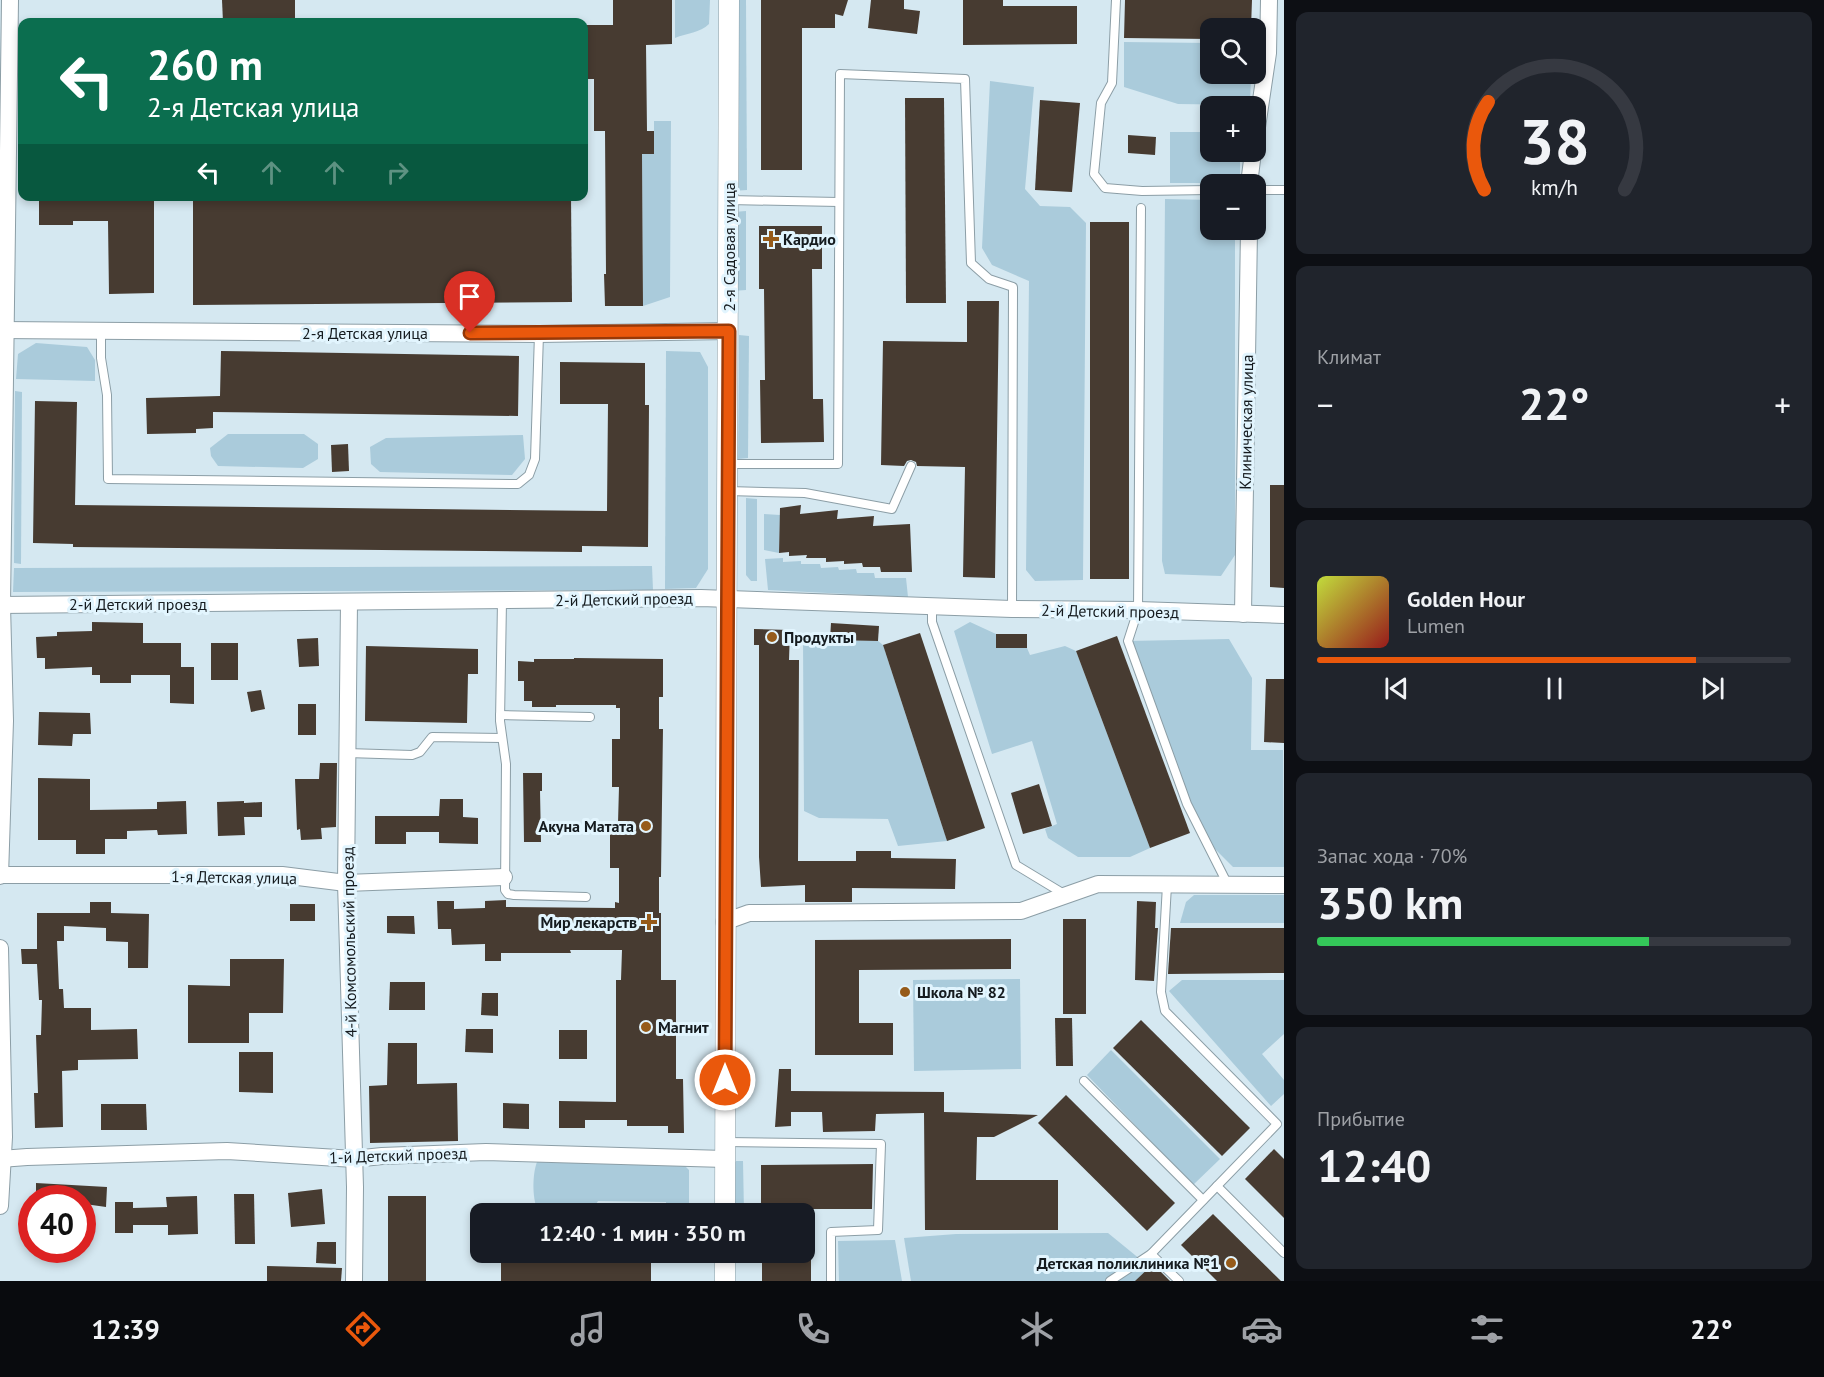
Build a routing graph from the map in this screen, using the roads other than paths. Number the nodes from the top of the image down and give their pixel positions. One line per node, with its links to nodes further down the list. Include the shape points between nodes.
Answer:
1 (9, 0): 5 (street)
2 (729, 0): 10 (street, 2-я Садовая улица)
3 (1116, 0): 7 (lane, via 1112,83 1101,103 1094,174 1105,188)
4 (1269, 0): 6 (street, via 1268,53)
5 (5, 43): 14 (street)
6 (1262, 96)
7 (1200, 190)
8 (1266, 190): 9 (lane)
9 (1284, 190)
10 (729, 200): 11 (lane); 16 (street, 2-я Садовая улица)
11 (839, 202): 18 (lane, via 838,464); 26 (lane, via 840,74 965,79 971,263 989,279 1013,287)
12 (1141, 208): 27 (lane)
13 (1249, 240): 28 (street, Клиническая улица)
14 (3, 330): 15 (street, 2-я Детская улица); 24 (street)
15 (101, 331): 17 (street, 2-я Детская улица); 17 (lane, via 107,394 108,479 518,484 529,475 535,459)
16 (729, 331): 17 (street, 2-я Детская улица); 18 (street, 2-я Садовая улица)
17 (539, 334)
18 (728, 464): 20 (street, 2-я Садовая улица)
19 (911, 466): 20 (lane, via 892,509 805,493)
20 (728, 490): 21 (street, 2-я Садовая улица)
21 (727, 599): 22 (street, 2-й Детский проезд); 25 (street, 2-й Детский проезд); 42 (street, 2-я Садовая улица)
22 (502, 601): 23 (street, 2-й Детский проезд); 30 (lane)
23 (349, 602): 24 (street, 2-й Детский проезд); 33 (street, 4-й Комсомольский проезд)
24 (1, 605): 34 (street, via 5,721)
25 (932, 606): 26 (street, 2-й Детский проезд); 40 (lane, via 932,621 1016,866)
26 (1012, 609): 27 (street, 2-й Детский проезд)
27 (1138, 610): 28 (street, 2-й Детский проезд); 38 (lane, via 1128,641 1187,804)
28 (1243, 615): 29 (street, 2-й Детский проезд)
29 (1284, 615)
30 (500, 715): 31 (lane); 32 (lane)
31 (590, 717)
32 (502, 738): 33 (lane, via 432,737 420,752 412,755); 35 (lane, via 506,764)
33 (347, 753): 36 (street, 4-й Комсомольский проезд)
34 (0, 875): 36 (street, 1-я Детская улица, via 282,875)
35 (504, 877): 36 (street, 1-я Детская улица); 41 (lane, via 508,894)
36 (346, 883): 47 (street, 4-й Комсомольский проезд)
37 (1167, 885): 38 (street); 40 (street, via 1098,884); 48 (lane, via 1161,992 1165,1011 1277,1124)
38 (1228, 885): 39 (street)
39 (1284, 885)
40 (1066, 895): 42 (street, via 1021,911 749,913)
41 (586, 897)
42 (724, 922): 45 (street, 2-я Садовая улица)
43 (0, 948): 46 (street)
44 (1084, 1081): 49 (lane)
45 (724, 1151): 47 (street, 1-й Детский проезд, via 486,1152); 50 (street, 2-я Садовая улица); 57 (lane, via 881,1144 878,1230 831,1232)
46 (2, 1159): 47 (street, 1-й Детский проезд, via 227,1151); 51 (street)
47 (354, 1160): 55 (street, 4-й Комсомольский проезд)
48 (1217, 1186): 49 (lane); 52 (lane)
49 (1203, 1200): 53 (lane)
50 (725, 1203)
51 (0, 1206)
52 (1284, 1253)
53 (1151, 1254): 58 (lane); 59 (lane)
54 (725, 1263): 56 (street)
55 (354, 1281)
56 (725, 1281)
57 (831, 1281)
58 (1110, 1281)
59 (1179, 1281)

